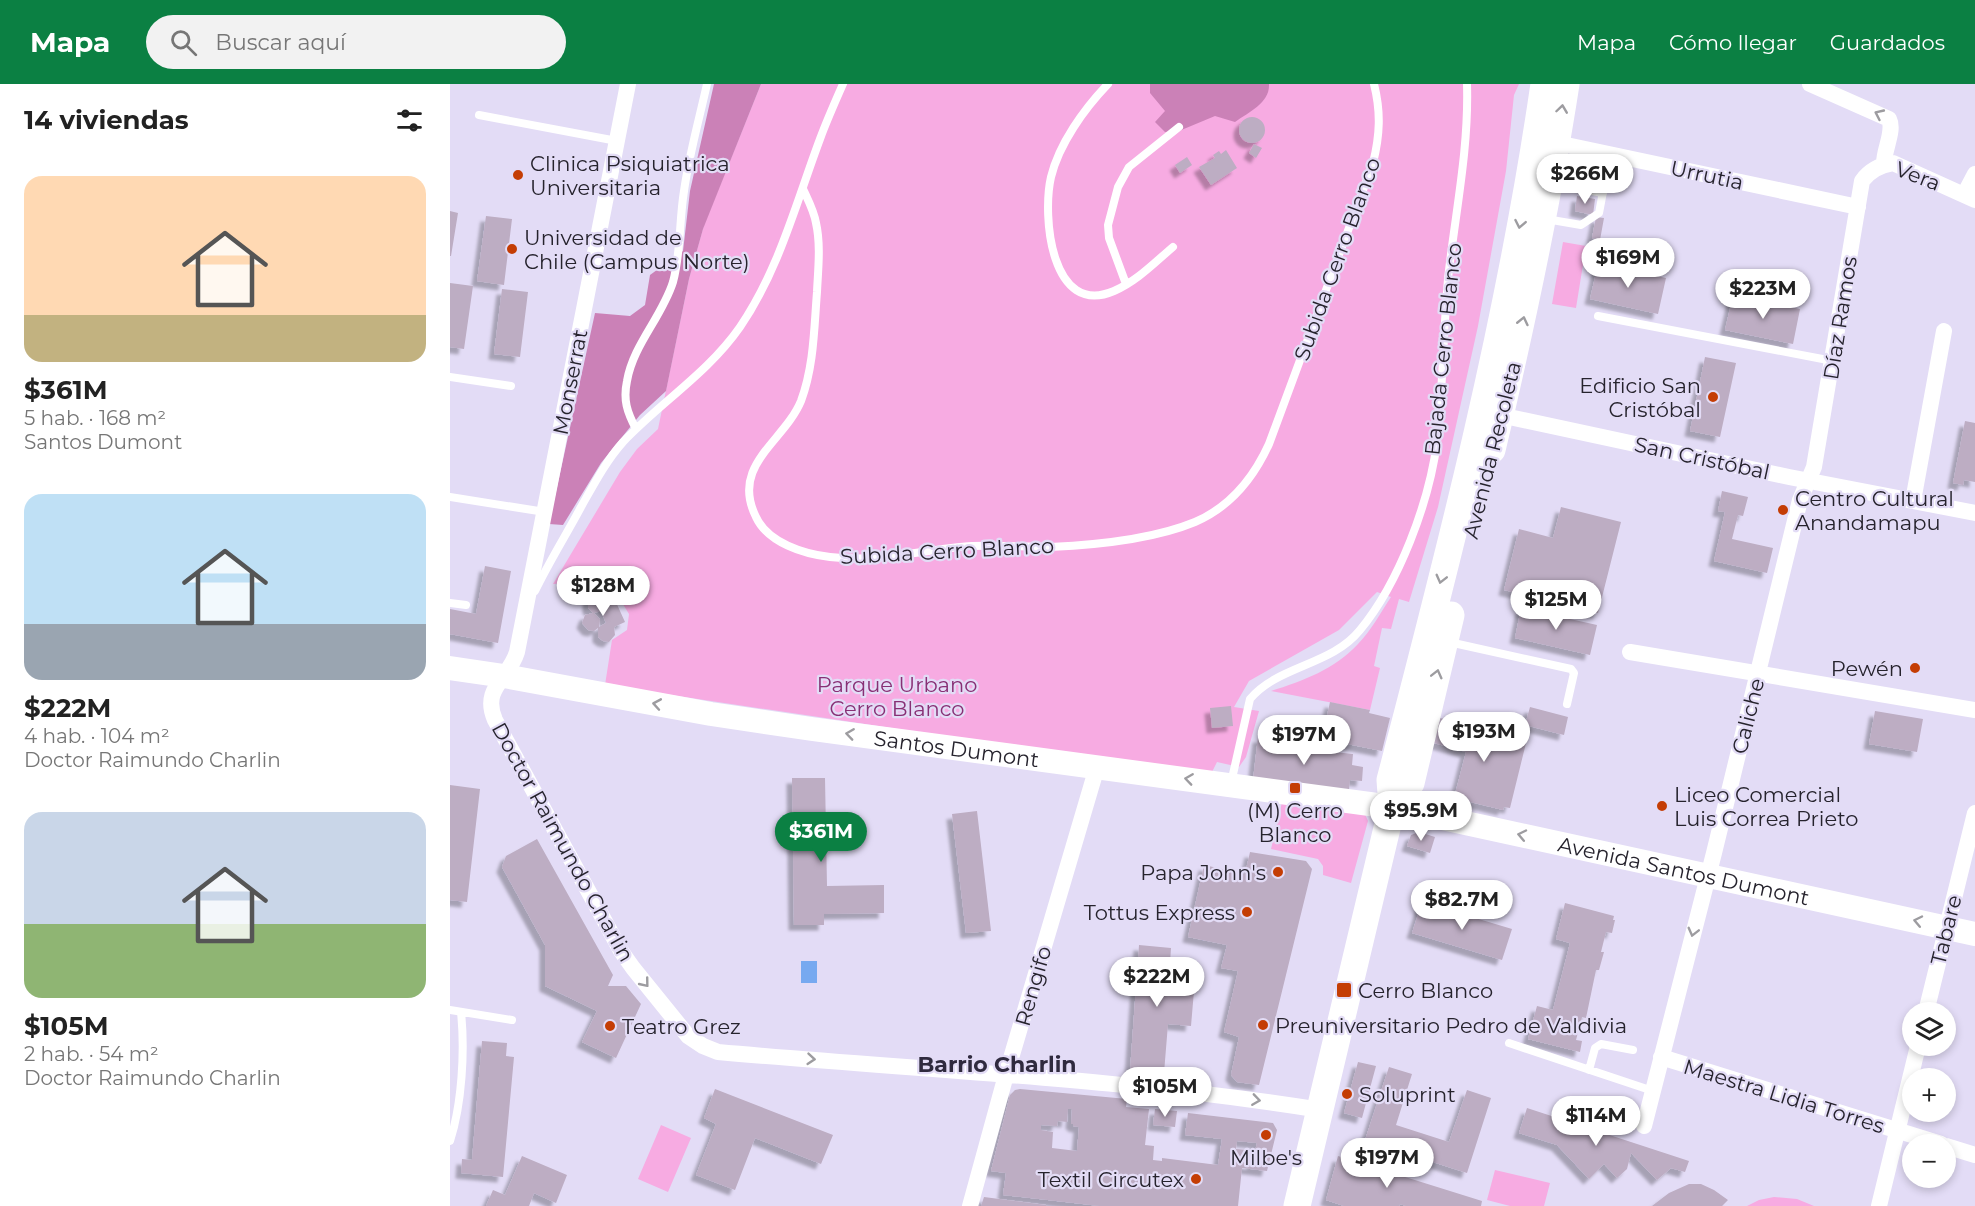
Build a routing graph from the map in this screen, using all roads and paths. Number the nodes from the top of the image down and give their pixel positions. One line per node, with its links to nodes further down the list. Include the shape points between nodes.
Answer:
1 (628, 84): 13 (street, Monserrat)
2 (707, 84): 31 (lane, via 684,192 673,282 636,353 627,379 626,410)
3 (843, 84): 18 (lane)
4 (1108, 84): 24 (lane, via 1077,122 1055,165 1048,224 1058,266 1082,294 1097,295)
5 (1374, 84): 18 (lane, Subida Cerro Blanco, via 1380,130 1373,163 1265,452 1245,484 1221,506 1196,521 1141,537 845,558 804,551 762,528 749,498 751,475 800,404 813,352 818,236)
6 (1467, 84): 48 (lane, Bajada Cerro Blanco, via 1466,138 1448,278 1437,444 1420,513 1398,571 1359,633 1335,653 1274,679 1250,699)
7 (1544, 84): 12 (main road, Avenida Recoleta)
8 (1566, 84): 12 (main road, Avenida Recoleta, one-way to 8)
9 (1810, 84): 15 (street, Vera, one-way to 9, via 1889,119)
10 (479, 115): 13 (lane)
11 (1179, 127): 24 (lane, via 1130,167 1118,187 1108,225 1109,238)
12 (1548, 134): 14 (street, Urrutia); 17 (main road, Avenida Recoleta); 30 (main road, Avenida Recoleta, one-way to 30, via 1503,312)
13 (617, 141): 35 (street, Monserrat)
14 (1610, 154): 19 (lane); 21 (street, Urrutia)
15 (1884, 165): 20 (street, Vera, via 1897,164); 21 (street, Díaz Ramos, via 1864,177)
16 (1975, 174): 20 (street)
17 (1550, 183): 19 (lane); 22 (main road, Avenida Recoleta)
18 (803, 189): 31 (lane, via 774,267 740,328 708,367)
19 (1603, 193): 22 (lane, via 1599,213 1581,225)
20 (1970, 197)
21 (1858, 207): 27 (street, Díaz Ramos)
22 (1544, 219): 30 (main road, Avenida Recoleta, one-way to 22, via 1524,316)
23 (1173, 247): 24 (lane)
24 (1126, 284)
25 (1598, 316): 27 (lane)
26 (1944, 331): 34 (street)
27 (1833, 361): 32 (street, Díaz Ramos, via 1816,459)
28 (450, 377): 29 (lane)
29 (511, 386)
30 (1492, 406): 32 (street, San Cristóbal); 40 (main road, Avenida Recoleta); 49 (main road, Avenida Recoleta, one-way to 49, via 1449,551 1390,780)
31 (636, 429): 39 (lane, via 600,473)
32 (1808, 480): 34 (street, San Cristóbal); 43 (street, Caliche)
33 (450, 496): 35 (lane)
34 (1913, 501): 36 (street, San Cristóbal)
35 (545, 512): 39 (street, Monserrat)
36 (1975, 513)
37 (450, 603): 38 (lane)
38 (466, 605)
39 (526, 608): 44 (street, Monserrat, via 514,661)
40 (1445, 641): 45 (lane, via 1571,669 1574,673); 49 (main road, Avenida Recoleta, one-way to 40, via 1411,783)
41 (1630, 652): 43 (street)
42 (450, 668): 44 (main road, Santos Dumont)
43 (1758, 673): 46 (street); 51 (street, Caliche)
44 (504, 676): 47 (main road, Santos Dumont, one-way to 44, via 744,719); 63 (street, Doctor Raimundo Charlin, one-way to 63, via 492,694 495,720 613,938 695,1042 718,1052)
45 (1567, 704)
46 (1975, 710)
47 (1097, 767): 48 (main road, Santos Dumont, one-way to 47); 63 (street, Rengifo)
48 (1231, 785): 49 (main road, Santos Dumont)
49 (1392, 807): 51 (main road, Avenida Santos Dumont, one-way to 49); 65 (main road, Avenida Recoleta)
50 (1975, 813): 52 (street, Tabare)
51 (1707, 875): 52 (main road, Avenida Santos Dumont, one-way to 51); 61 (street, Caliche, one-way to 61)
52 (1947, 928): 53 (main road, Avenida Santos Dumont); 54 (street, Tabare)
53 (1975, 934)
54 (1928, 1002)
55 (450, 1010): 56 (lane)
56 (461, 1012): 57 (lane); 69 (lane, via 462,1069)
57 (512, 1020)
58 (1509, 1043): 62 (lane)
59 (1633, 1050): 62 (lane, via 1601,1044 1595,1048)
60 (1916, 1056): 67 (street)
61 (1661, 1057): 64 (street, Caliche); 67 (street, Maestra Lidia Torres)
62 (1589, 1070): 64 (lane)
63 (1006, 1076): 65 (street, Doctor Raimundo Charlin, one-way to 65, via 1246,1098); 72 (street, Rengifo)
64 (1653, 1091): 66 (street, Caliche)
65 (1321, 1110): 73 (main road, Avenida Recoleta)
66 (1644, 1126)
67 (1898, 1131): 68 (street, Maestra Lidia Torres); 74 (street)
68 (1908, 1134)
69 (450, 1141)
70 (1956, 1149): 71 (street, Maestra Lidia Torres)
71 (1975, 1155)
72 (970, 1206)
73 (1297, 1206)
74 (1880, 1206)

